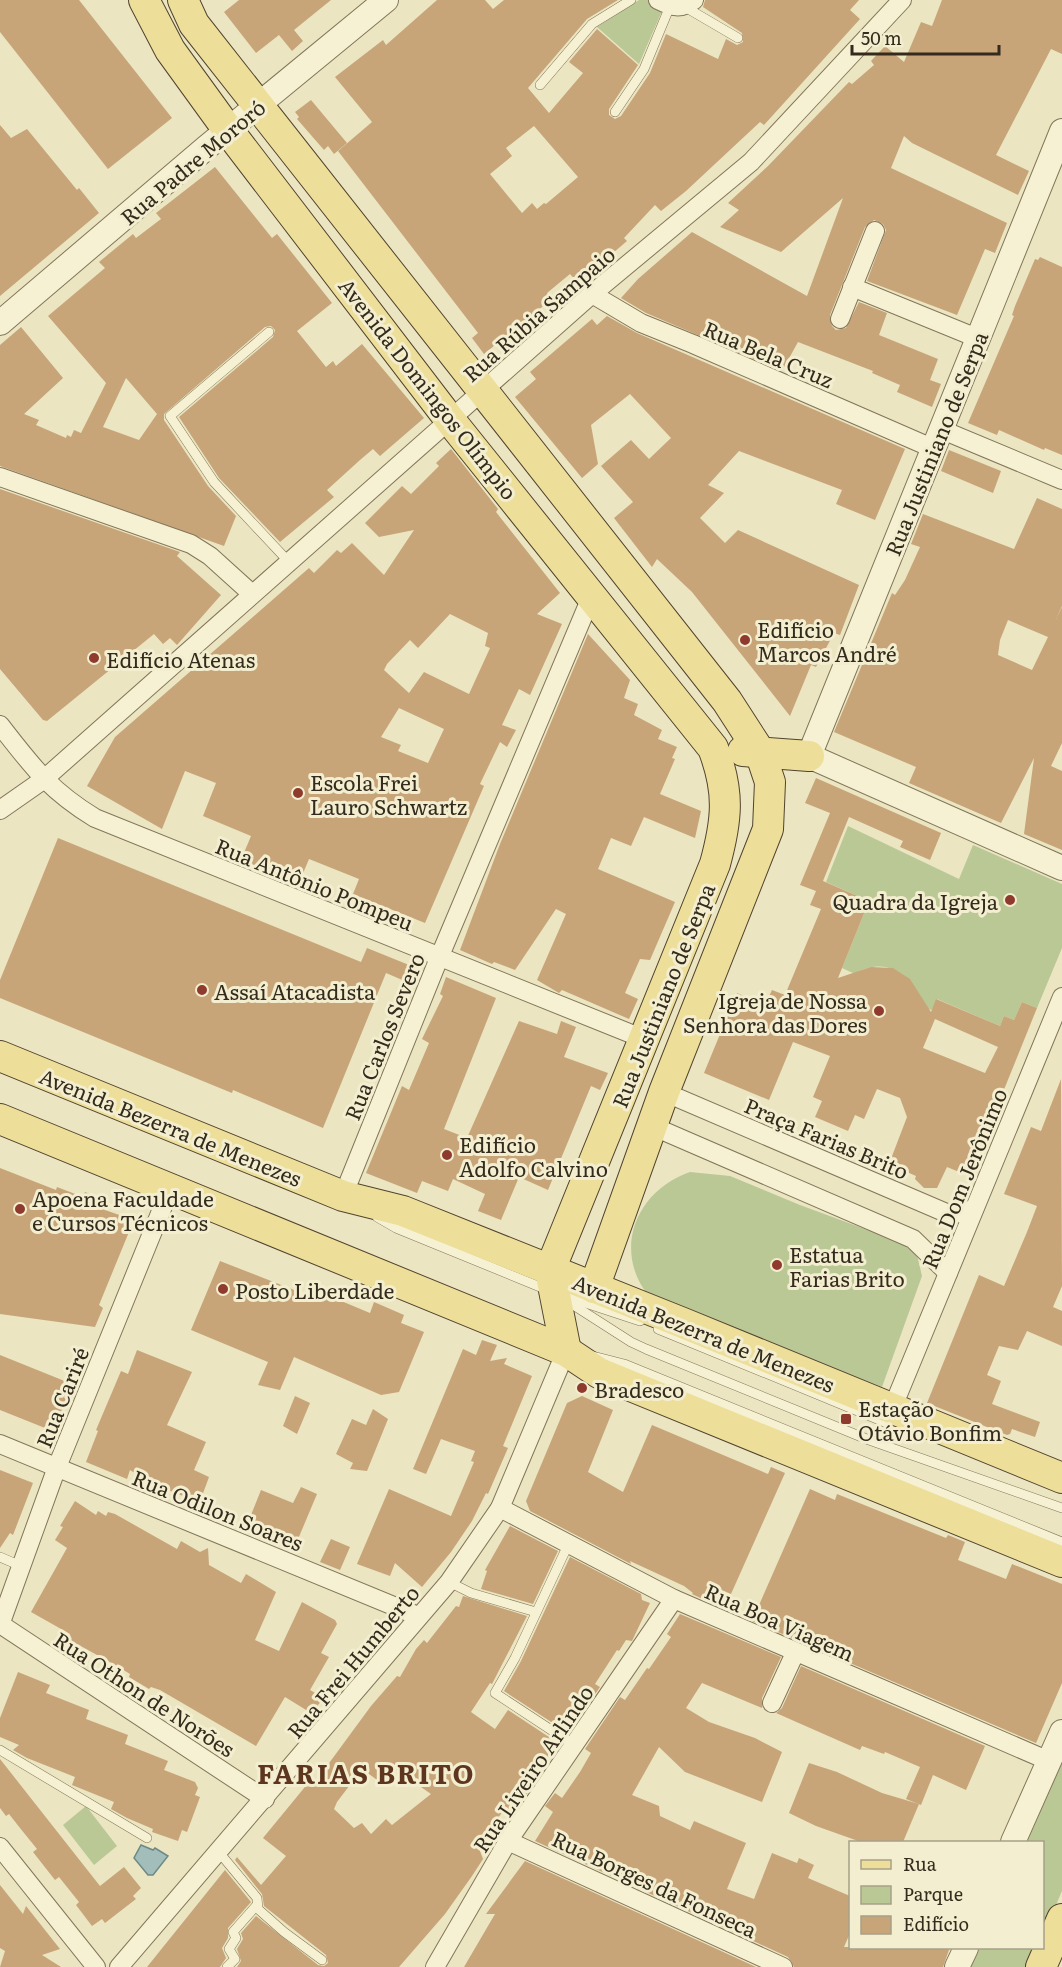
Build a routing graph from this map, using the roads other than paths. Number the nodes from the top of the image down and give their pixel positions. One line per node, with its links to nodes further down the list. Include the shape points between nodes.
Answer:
1 (144, 0): 11 (main road, Avenida Domingos Olímpio, via 170,50)
2 (183, 0): 9 (main road, Avenida Domingos Olímpio, via 194,24)
3 (386, 0): 9 (street, Rua Padre Mororó)
4 (632, 0): 8 (lane, via 592,24)
5 (902, 0): 15 (street, Rua Rúbia Sampaio, via 751,162)
6 (677, 3): 7 (lane); 10 (lane, via 644,69)
7 (738, 38)
8 (540, 85)
9 (258, 106): 11 (street, Rua Padre Mororó); 20 (main road, Avenida Domingos Olímpio)
10 (615, 111)
11 (228, 130): 17 (street, Rua Padre Mororó); 21 (main road, Avenida Domingos Olímpio)
12 (1062, 131): 19 (street, Rua Justiniano de Serpa)
13 (875, 231): 14 (street)
14 (852, 287): 16 (street); 19 (street)
15 (592, 294): 20 (street, Rua Rúbia Sampaio); 22 (street, Rua Bela Cruz, via 665,334)
16 (840, 319)
17 (0, 323)
18 (268, 332): 25 (lane, via 170,416 214,482)
19 (977, 338): 22 (street, Rua Justiniano de Serpa)
20 (483, 392): 21 (street, Rua Rúbia Sampaio); 30 (main road, Avenida Domingos Olímpio, via 727,701)
21 (450, 420): 25 (street, Rua Rúbia Sampaio); 27 (main road, Avenida Domingos Olímpio)
22 (936, 439): 24 (street, Rua Bela Cruz); 31 (street, Rua Justiniano de Serpa)
23 (0, 477): 26 (street, via 192,544)
24 (1062, 480)
25 (288, 561): 26 (street, Rua Rúbia Sampaio)
26 (251, 593): 33 (street, Rua Rúbia Sampaio)
27 (592, 595): 28 (main road, Avenida Domingos Olímpio); 38 (street, Rua Carlos Severo)
28 (620, 632): 30 (main road, via 649,648 670,669 730,746); 32 (main road, Avenida Domingos Olímpio, via 712,748)
29 (0, 725): 33 (street, Rua Antônio Pompeu)
30 (760, 752): 31 (main road); 34 (main road, Rua Justiniano de Serpa)
31 (809, 756): 34 (main road); 37 (street)
32 (722, 771): 36 (main road, Rua Justiniano de Serpa)
33 (43, 780): 35 (street, Rua Rúbia Sampaio); 38 (street, Rua Antônio Pompeu, via 95,818)
34 (770, 782): 36 (main road); 42 (main road, Rua Justiniano de Serpa, via 768,830)
35 (0, 810)
36 (727, 810): 40 (main road, Rua Justiniano de Serpa, via 715,864)
37 (1062, 868)
38 (439, 958): 40 (street, Rua Antônio Pompeu); 46 (street, Rua Carlos Severo)
39 (1062, 997): 47 (street, Rua Dom Jerônimo)
40 (644, 1039): 49 (main road, Rua Justiniano de Serpa)
41 (0, 1056): 46 (main road, Avenida Bezerra de Menezes)
42 (664, 1092): 44 (main road, Rua Justiniano de Serpa); 47 (street, Praça Farias Brito, via 951,1215)
43 (0, 1119): 45 (main road)
44 (652, 1126): 48 (street, via 913,1239); 50 (main road, Rua Justiniano de Serpa)
45 (170, 1189): 51 (main road); 54 (street, Rua Cariré)
46 (343, 1196): 49 (main road, Avenida Bezerra de Menezes, via 403,1211)
47 (974, 1209): 48 (street, Rua Dom Jerônimo)
48 (948, 1273): 52 (street, Rua Dom Jerônimo)
49 (552, 1282): 50 (main road, Avenida Bezerra de Menezes); 51 (main road); 52 (lane, Avenida Bezerra de Menezes, via 639,1321); 57 (lane, Avenida Bezerra de Menezes, via 631,1342 646,1349 869,1440)
50 (594, 1288): 52 (main road, Avenida Bezerra de Menezes)
51 (566, 1351): 56 (street, Rua Frei Humberto); 58 (lane, via 614,1361); 61 (main road, via 608,1377)
52 (892, 1417): 55 (main road, Avenida Bezerra de Menezes)
53 (0, 1444): 54 (street, Rua Odilon Soares)
54 (57, 1467): 62 (street, Rua Cariré); 66 (street, Rua Odilon Soares)
55 (1062, 1478)
56 (500, 1508): 59 (street, Rua Boa Viagem); 63 (street, Rua Frei Humberto)
57 (1062, 1508)
58 (1062, 1542)
59 (568, 1545): 64 (street, Rua Boa Viagem); 65 (lane)
60 (0, 1557): 62 (lane)
61 (1062, 1562)
62 (21, 1566): 67 (street, Rua Cariré)
63 (449, 1582): 65 (lane, via 471,1593); 66 (street, Rua Frei Humberto)
64 (674, 1599): 68 (street, Rua Boa Viagem); 71 (street, Rua Liveiro Arlindo)
65 (536, 1611): 71 (lane, via 495,1693)
66 (418, 1616): 74 (street, Rua Frei Humberto)
67 (0, 1624): 74 (street, Rua Othon de Norões)
68 (795, 1653): 69 (street); 73 (street, Rua Boa Viagem)
69 (772, 1703)
70 (1062, 1732): 73 (street)
71 (574, 1745): 76 (street, Rua Liveiro Arlindo)
72 (0, 1750): 75 (lane)
73 (1049, 1761): 77 (street)
74 (265, 1799): 79 (street, Rua Frei Humberto)
75 (147, 1838)
76 (508, 1841): 87 (street, Rua Liveiro Arlindo); 88 (street, Rua Borges da Fonseca)
77 (1013, 1841)
78 (0, 1847): 84 (street)
79 (218, 1851): 80 (lane, via 257,1898); 85 (street, Rua Frei Humberto)
80 (256, 1906): 83 (lane); 86 (lane, via 233,1932 236,1938 229,1949 235,1959)
81 (1062, 1919): 90 (main road)
82 (965, 1949): 89 (street)
83 (322, 1960)
84 (96, 1967)
85 (119, 1967)
86 (227, 1967)
87 (435, 1967)
88 (783, 1967)
89 (957, 1967)
90 (1041, 1967)

